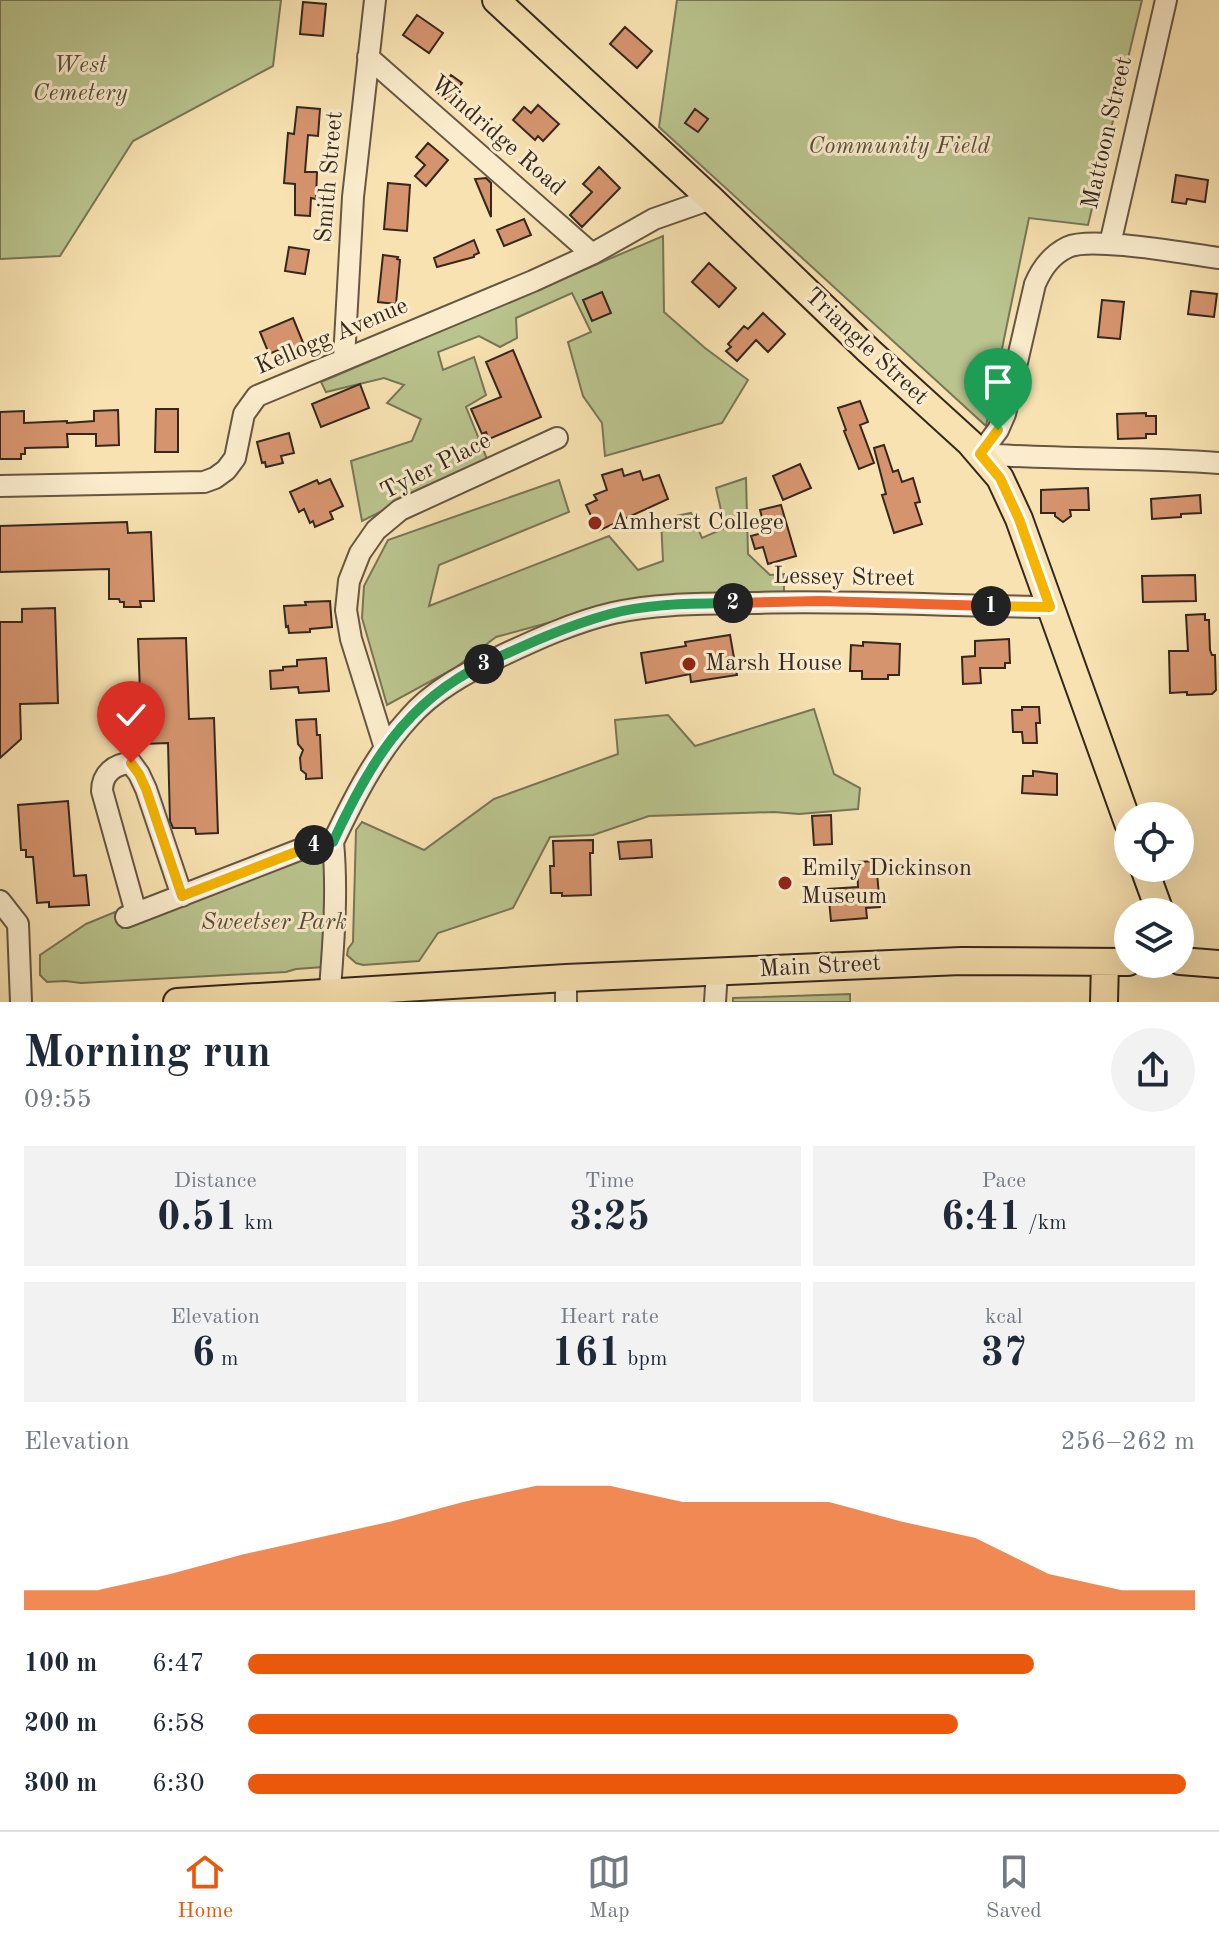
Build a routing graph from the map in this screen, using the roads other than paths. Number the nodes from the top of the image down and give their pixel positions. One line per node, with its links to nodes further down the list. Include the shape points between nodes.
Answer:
1 (375, 0): 4 (street, Smith Street)
2 (496, 0): 5 (main road, Triangle Street)
3 (1166, 0): 6 (street, Mattoon Street)
4 (368, 57): 7 (street, Windridge Road); 9 (street, Smith Street)
5 (711, 199): 7 (street, Kellogg Avenue, via 654,219); 11 (main road, Triangle Street)
6 (1110, 244): 8 (street); 11 (street, Mattoon Street, via 1071,245 1041,270 1005,414)
7 (592, 254): 9 (street, Kellogg Avenue)
8 (1219, 258)
9 (344, 359): 13 (street, Kellogg Avenue, via 257,396 244,414 235,458 215,478)
10 (557, 438): 15 (street, Tyler Place, via 400,510 360,553 349,581 346,610)
11 (980, 454): 12 (street); 14 (main road, Triangle Street, via 1000,478 1019,519)
12 (1219, 463)
13 (0, 486)
14 (1050, 607): 15 (street, Lessey Street, via 820,601 679,604 612,613 473,670 410,716); 16 (main road, Triangle Street)
15 (385, 748): 17 (street, Lessey Street)
16 (1120, 802)
17 (333, 842): 18 (street); 26 (street)
18 (182, 896): 18 (street, via 146,789 131,763 122,763 105,775 102,791 131,915)
19 (0, 901): 27 (street, via 18,924)
20 (1114, 962): 24 (main road, Main Street, via 961,961)
21 (1194, 962): 22 (main road)
22 (1219, 964)
23 (1114, 969): 30 (main road)
24 (717, 972): 25 (main road, Main Street); 29 (street)
25 (566, 990): 26 (main road, Main Street)
26 (329, 997): 28 (main road, Main Street)
27 (21, 1002)
28 (177, 1002)
29 (715, 1002)
30 (1104, 1002)

